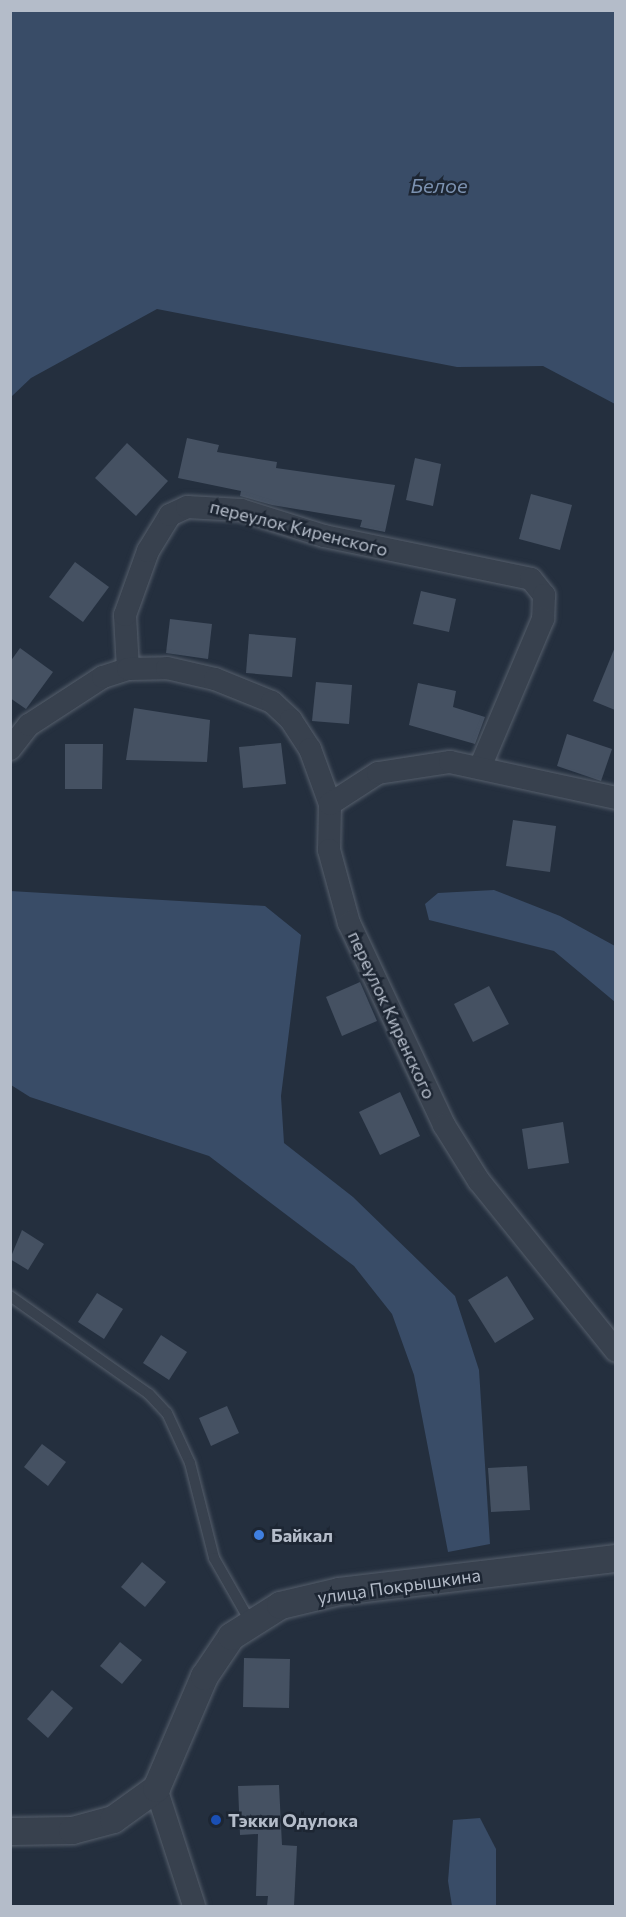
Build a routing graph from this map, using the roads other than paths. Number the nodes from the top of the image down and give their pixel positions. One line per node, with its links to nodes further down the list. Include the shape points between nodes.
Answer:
1 (128, 669): 2 (street, via 104,677 29,725); 3 (street, переулок Киренского, via 125,615 148,551 170,515 187,507 241,510 324,536 531,579 544,595 543,619); 5 (street, переулок Киренского, via 167,668 215,679 272,702 310,749)
2 (10, 749)
3 (481, 765): 4 (street, via 560,790); 5 (street, via 450,762 378,772)
4 (615, 798)
5 (330, 804): 7 (street, переулок Киренского, via 329,850 346,915 444,1125 479,1181)
6 (10, 1296): 9 (lane, via 149,1394 167,1413 190,1463 214,1558)
7 (615, 1351)
8 (615, 1558): 9 (street, улица Покрышкина, via 339,1591 280,1605)
9 (250, 1621): 10 (street, улица Покрышкина, via 231,1636 204,1676)
10 (156, 1788): 11 (street, via 113,1819 72,1830); 12 (street)
11 (10, 1831)
12 (194, 1906)

